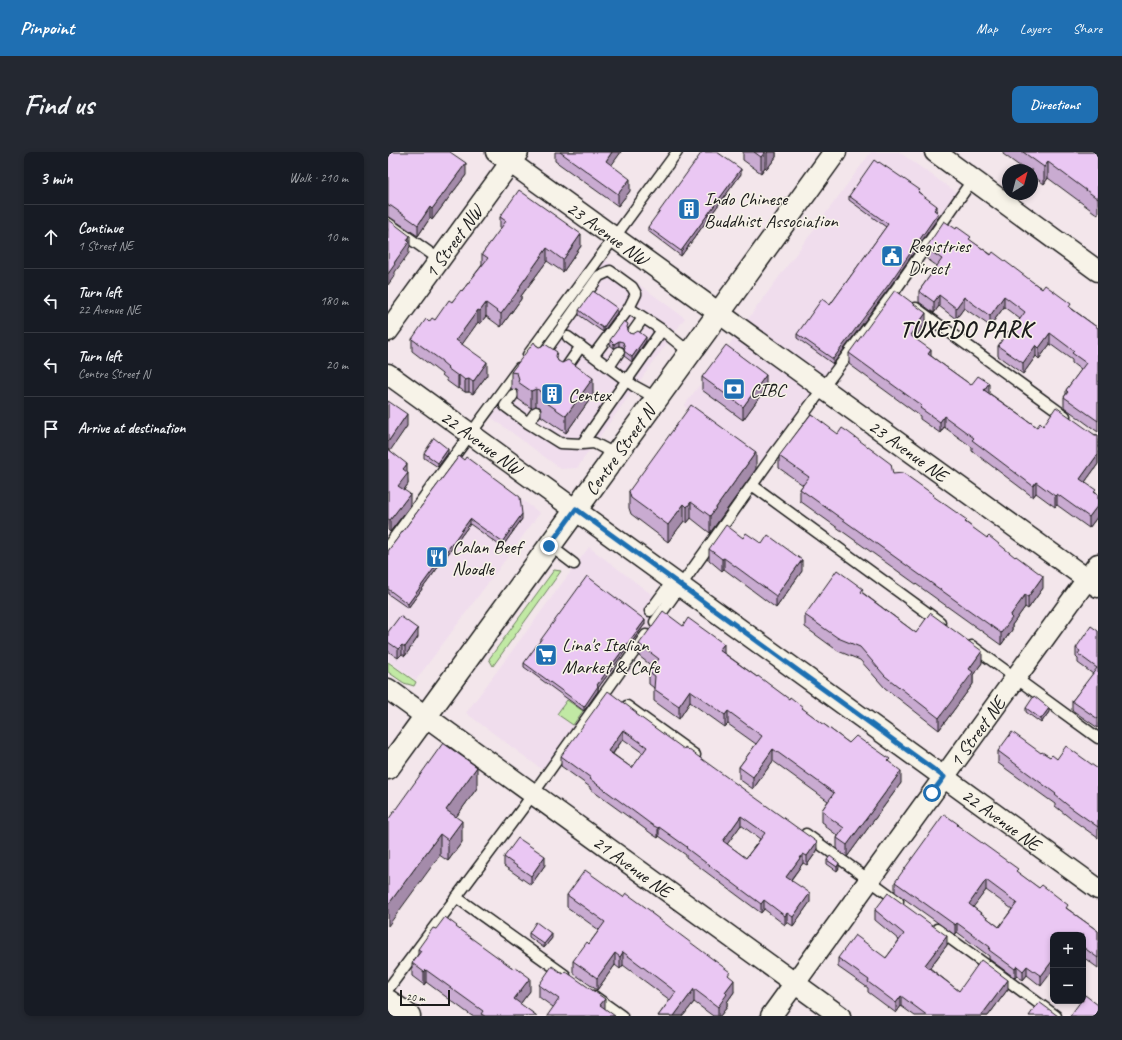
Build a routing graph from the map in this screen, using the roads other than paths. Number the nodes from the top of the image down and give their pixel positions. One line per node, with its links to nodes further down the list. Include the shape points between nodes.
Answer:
1 (677, 152): 7 (lane)
2 (835, 152): 12 (main road, Centre Street N)
3 (935, 152): 5 (street)
4 (508, 156): 7 (street, 23 Avenue NW); 8 (street, 1 Street NW)
5 (972, 179): 9 (street); 10 (lane)
6 (388, 223): 8 (lane)
7 (614, 238): 12 (street, 23 Avenue NW); 33 (lane)
8 (440, 260): 15 (street, 1 Street NW)
9 (1098, 271)
10 (900, 297): 27 (lane); 31 (lane)
11 (629, 308): 13 (lane); 21 (lane); 22 (lane, via 636,294 632,287 610,271 599,276)
12 (719, 313): 20 (main road, Centre Street N); 27 (street, 23 Avenue NE)
13 (643, 318): 14 (lane); 16 (lane)
14 (662, 330): 20 (lane); 26 (lane)
15 (388, 331)
16 (633, 332)
17 (568, 337): 18 (lane)
18 (581, 346): 21 (lane); 24 (lane)
19 (619, 352): 23 (lane)
20 (690, 352): 29 (main road, Centre Street N)
21 (594, 355): 23 (lane)
22 (540, 357)
23 (609, 367): 26 (lane)
24 (562, 373)
25 (388, 374): 33 (street, 22 Avenue NW)
26 (627, 380): 29 (lane); 34 (lane)
27 (823, 388): 36 (lane); 41 (street, 23 Avenue NE)
28 (513, 395): 32 (lane, via 505,406)
29 (656, 398): 35 (main road, Centre Street N)
30 (536, 412): 32 (lane)
31 (1072, 421)
32 (528, 423): 34 (lane, via 560,443)
33 (471, 434): 37 (street, 22 Avenue NW); 38 (lane)
34 (582, 444): 35 (lane, via 594,443)
35 (615, 454): 37 (main road, Centre Street N)
36 (752, 485): 42 (lane); 44 (lane)
37 (576, 509): 39 (main road, Centre Street N); 42 (street, 22 Avenue NE)
38 (388, 546)
39 (549, 546): 40 (lane); 49 (main road, Centre Street N)
40 (574, 564)
41 (1094, 577): 46 (street, 1 Street NE)
42 (677, 583): 43 (lane); 48 (lane); 53 (street, 22 Avenue NE)
43 (650, 611)
44 (945, 626)
45 (964, 640): 46 (lane)
46 (1016, 678): 50 (lane); 53 (street, 1 Street NE)
47 (388, 689): 49 (street, 21 Avenue NE)
48 (612, 695): 51 (lane); 54 (lane)
49 (425, 716): 52 (main road, Centre Street N); 54 (street, 21 Avenue NE)
50 (1098, 738)
51 (702, 760)
52 (388, 768)
53 (944, 777): 56 (street, 1 Street NE); 57 (street, 22 Avenue NE)
54 (533, 794): 58 (lane); 62 (street, 21 Avenue NE)
55 (799, 830): 56 (lane)
56 (870, 880): 59 (lane); 62 (street, 1 Street NE)
57 (1098, 889)
58 (456, 898): 61 (lane); 63 (lane)
59 (905, 906)
60 (930, 924): 70 (lane)
61 (571, 980)
62 (795, 983): 68 (street, 1 Street NE); 69 (street, 21 Avenue NE)
63 (388, 989)
64 (584, 989): 67 (lane)
65 (388, 1001): 66 (main road)
66 (409, 1016)
67 (622, 1016)
68 (771, 1016)
69 (840, 1016)
70 (1056, 1016)

